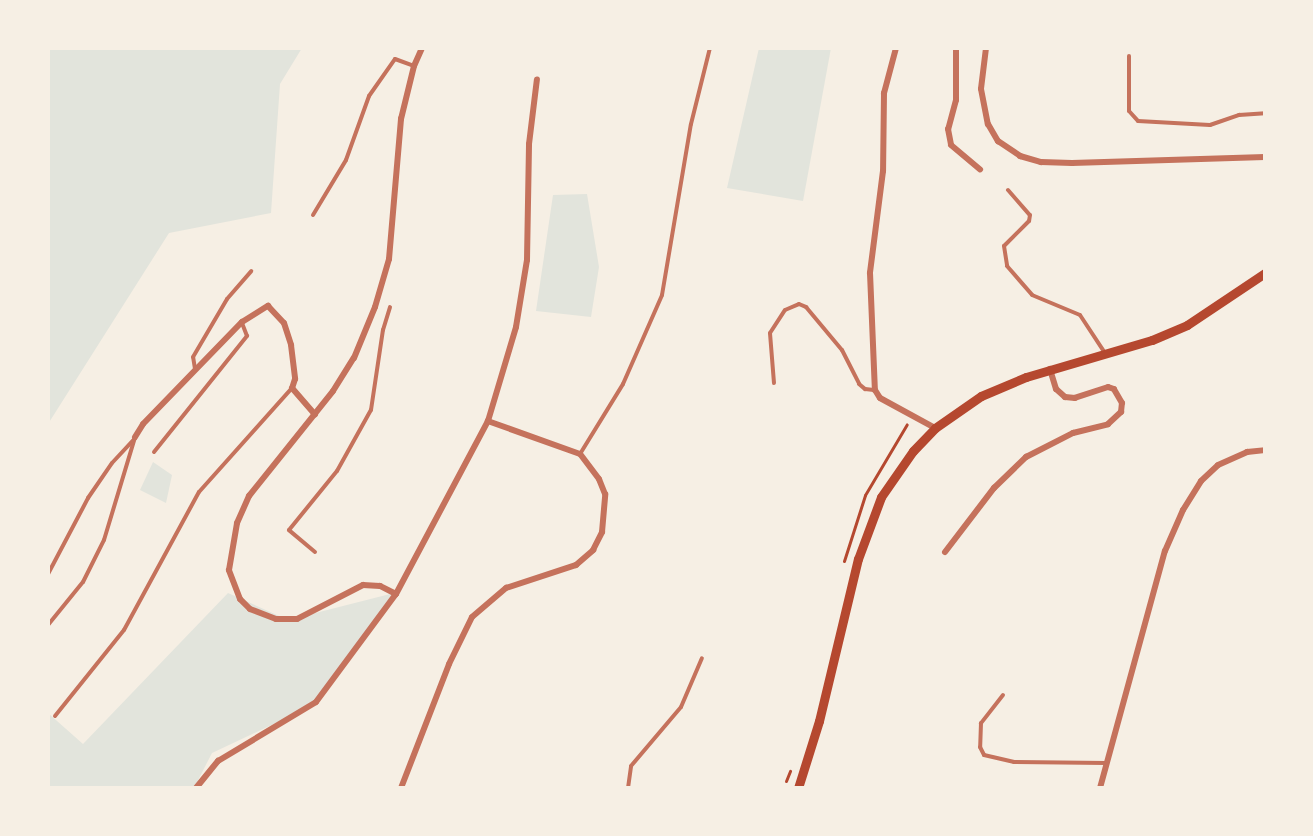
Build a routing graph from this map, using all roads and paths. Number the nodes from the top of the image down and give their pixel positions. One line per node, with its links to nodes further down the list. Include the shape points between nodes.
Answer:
1 (422, 48): 7 (street)
2 (710, 48): 30 (lane, via 691,124 662,295 623,384)
3 (896, 48): 23 (street, via 884,93 883,171 871,262)
4 (956, 48): 11 (street, via 956,100 948,129 951,145)
5 (987, 48): 10 (street, via 981,89 988,124 998,141 1020,156 1041,162 1072,163)
6 (1129, 56): 9 (lane, via 1129,111 1138,121 1210,125 1239,115)
7 (414, 66): 13 (lane, via 395,59 369,96 345,160); 24 (street, via 401,119 389,259 354,358)
8 (537, 79): 25 (street, via 529,144 527,260 516,327)
9 (1265, 112)
10 (1265, 157)
11 (980, 169)
12 (1008, 190): 18 (lane, via 1030,215 1029,221 1004,246 1007,266 1032,295 1080,315)
13 (313, 215)
14 (250, 271): 19 (lane, via 227,299 193,357)
15 (1265, 273): 18 (main road, via 1187,325)
16 (390, 307): 31 (lane, via 371,410 337,471 289,530)
17 (242, 322): 19 (street); 22 (street, via 259,308 268,306 277,311 291,345 295,379); 29 (lane, via 247,336)
18 (1106, 354): 20 (main road)
19 (195, 369): 27 (street, via 143,423)
20 (1050, 369): 26 (main road, via 981,396); 32 (street, via 1056,389 1065,397 1075,398 1108,387 1114,389 1122,403 1121,412 1108,424 1074,433 1026,456 994,488)
21 (774, 383): 23 (lane, via 770,333 785,310 799,304 806,307 842,350 859,384)
22 (292, 388): 24 (street); 38 (lane, via 199,492 124,630)
23 (875, 390): 26 (street, via 880,398)
24 (315, 414): 34 (street, via 249,496 239,517 230,570 234,589 250,609 276,619 297,619 363,585 380,586)
25 (488, 421): 30 (street); 34 (street)
26 (935, 428): 43 (main road, via 913,451 881,497 858,559 819,720)
27 (135, 437): 33 (lane, via 88,498); 35 (lane, via 104,540 83,582)
28 (1265, 450): 39 (street, via 1238,454 1218,465 1201,481 1183,510 1165,551)
29 (154, 452)
30 (580, 454): 41 (street, via 605,494 602,532 593,550 576,565 506,588 472,617 449,664)
31 (315, 552)
32 (945, 552)
33 (48, 574)
34 (396, 594): 40 (street, via 316,702 218,761)
35 (48, 625)
36 (702, 658): 42 (lane, via 681,707 631,766)
37 (1003, 695): 39 (lane, via 981,723 980,747 984,755 1014,762)
38 (56, 716)
39 (1106, 763): 44 (street)
40 (196, 788)
41 (401, 788)
42 (628, 788)
43 (798, 788)
44 (1100, 788)

